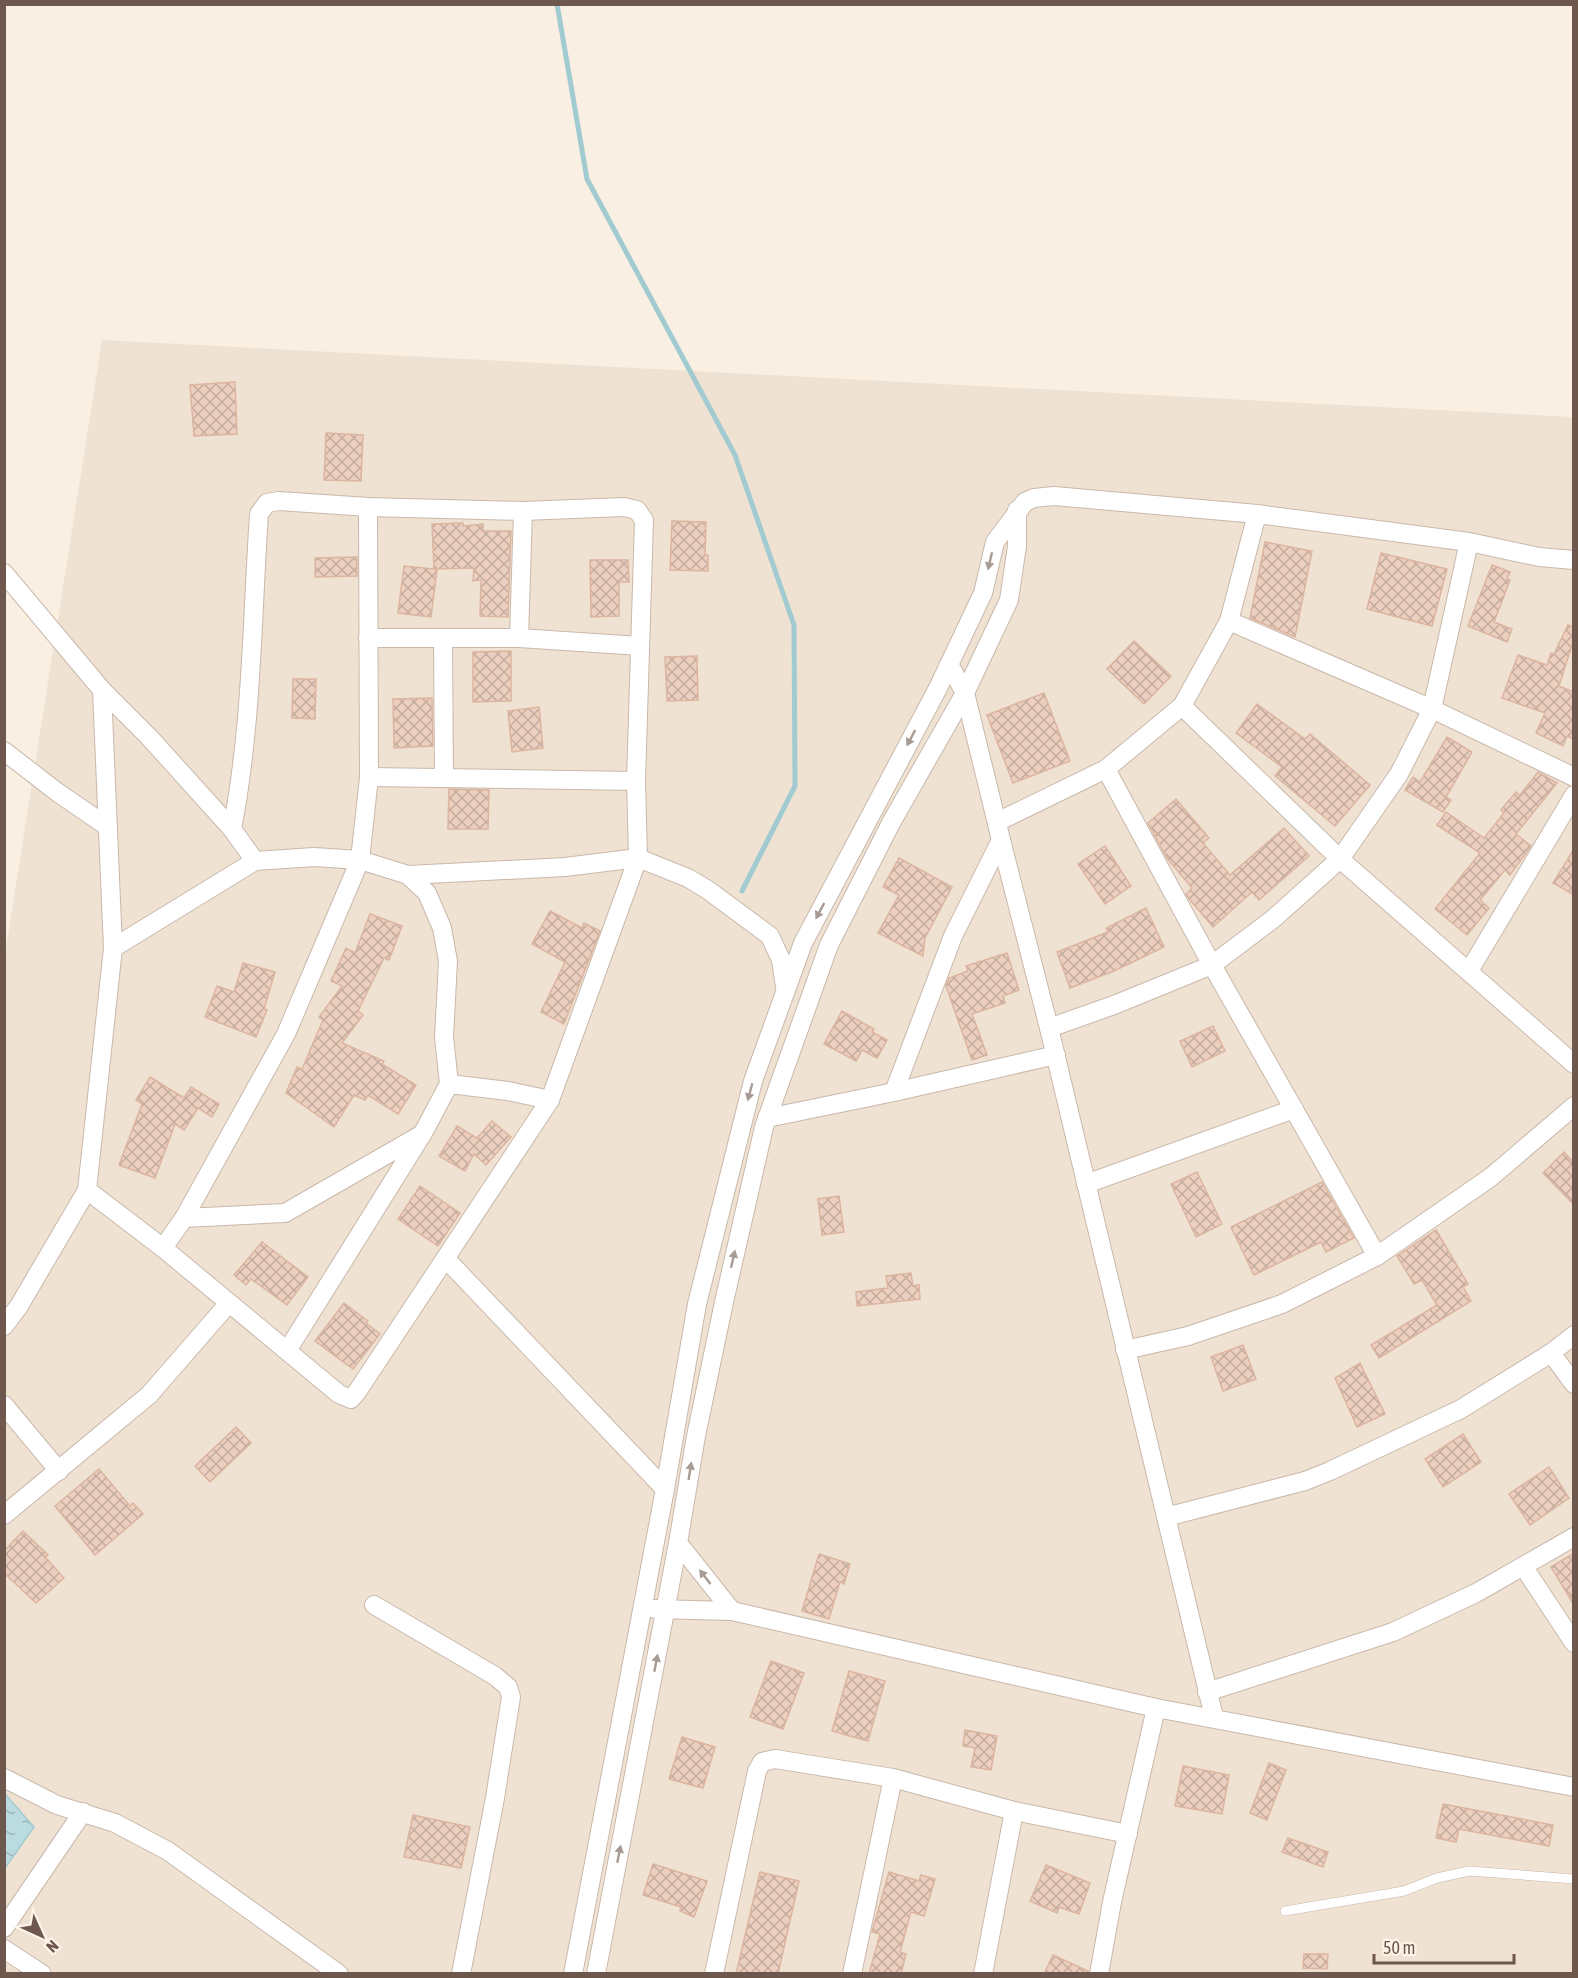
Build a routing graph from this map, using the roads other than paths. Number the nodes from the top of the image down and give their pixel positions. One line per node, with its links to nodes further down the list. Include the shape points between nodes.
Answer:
1 (368, 507): 3 (street); 9 (street); 26 (street, via 279,501 267,503 259,514 245,740)
2 (1017, 510): 4 (street, via 1034,498 1054,496); 13 (street, one-way to 13, via 994,542 983,593); 15 (street, via 1017,546 1009,600)
3 (523, 511): 11 (street); 12 (street, via 624,507 636,510 644,520)
4 (1257, 514): 5 (street); 8 (street)
5 (1469, 542): 6 (street); 17 (street)
6 (1574, 560)
7 (4, 573): 14 (street)
8 (1229, 621): 16 (street); 17 (street)
9 (368, 638): 10 (street); 20 (street)
10 (443, 638): 11 (street); 22 (street)
11 (519, 638): 12 (street)
12 (640, 646): 23 (street)
13 (949, 664): 15 (street); 36 (street, one-way to 36, via 803,943)
14 (102, 690): 25 (street); 26 (street)
15 (965, 693): 27 (street); 39 (street, via 891,823 829,945)
16 (1182, 706): 19 (street); 29 (street)
17 (1432, 708): 21 (street); 29 (street, via 1399,774)
18 (4, 751): 25 (street)
19 (1106, 769): 27 (street); 34 (street)
20 (369, 777): 22 (street); 30 (street)
21 (1574, 777)
22 (444, 778): 23 (street)
23 (636, 781): 28 (street)
24 (1574, 795): 35 (street)
25 (108, 827): 33 (street)
26 (232, 829): 31 (street)
27 (999, 831): 37 (street); 43 (street, via 953,936)
28 (638, 858): 32 (street, via 565,867); 36 (street, via 688,878 770,936 782,960); 44 (street)
29 (1341, 859): 34 (street, via 1273,919); 35 (street)
30 (360, 860): 31 (street, via 314,857); 32 (street); 53 (street, via 286,1034)
31 (255, 861): 33 (street)
32 (408, 875): 42 (street, via 427,893 442,928 448,961 444,1037)
33 (113, 948): 52 (street)
34 (1212, 965): 37 (street); 46 (street)
35 (1468, 971): 41 (street)
36 (785, 989): 38 (street)
37 (1049, 1028): 40 (street)
38 (771, 1033): 39 (street); 49 (street, one-way to 49, via 753,1081)
39 (795, 1041): 47 (street)
40 (1056, 1055): 43 (street); 51 (street)
41 (1574, 1064)
42 (450, 1084): 44 (street); 48 (street)
43 (894, 1092): 47 (street)
44 (550, 1100): 56 (street)
45 (1574, 1106): 55 (street, via 1491,1177)
46 (1294, 1109): 51 (street); 55 (street)
47 (767, 1118): 50 (street)
48 (423, 1133): 53 (street, via 285,1214); 63 (street)
49 (733, 1158): 50 (street); 57 (street)
50 (756, 1159): 58 (street, one-way to 50)
51 (1086, 1184): 62 (street)
52 (87, 1190): 54 (street); 60 (street)
53 (184, 1218): 54 (street)
54 (163, 1248): 59 (street)
55 (1377, 1256): 62 (street, via 1282,1304 1188,1336)
56 (446, 1259): 63 (street, via 351,1399 339,1394); 70 (street)
57 (699, 1297): 58 (street); 67 (street)
58 (724, 1302): 68 (street)
59 (229, 1303): 63 (street); 69 (street, via 149,1395)
60 (4, 1326)
61 (1574, 1335): 64 (street)
62 (1125, 1350): 72 (street)
63 (286, 1351)
64 (1551, 1353): 65 (street); 72 (street, via 1461,1409 1330,1471)
65 (1574, 1384)
66 (4, 1405): 69 (street)
67 (676, 1432): 68 (street); 70 (street)
68 (696, 1436): 74 (street, one-way to 68)
69 (59, 1472): 71 (street)
70 (665, 1489): 77 (street)
71 (4, 1515)
72 (1166, 1517): 81 (street)
73 (1574, 1537): 75 (street)
74 (678, 1543): 78 (street); 79 (street, one-way to 74)
75 (1523, 1566): 80 (street); 81 (street, via 1393,1632)
76 (374, 1605): 100 (street, via 495,1676 508,1687 512,1697)
77 (643, 1608): 78 (street); 84 (street)
78 (666, 1610): 79 (street); 85 (street, one-way to 78)
79 (732, 1611): 82 (street)
80 (1574, 1643)
81 (1207, 1692): 83 (street)
82 (1156, 1708): 83 (street); 91 (street)
83 (1214, 1717): 88 (street)
84 (617, 1744): 85 (street); 93 (street)
85 (640, 1745): 94 (street, one-way to 85)
86 (4, 1778): 90 (street, via 57,1805)
87 (893, 1778): 89 (street); 103 (street, via 775,1759 762,1762); 104 (street)
88 (1574, 1787)
89 (1014, 1811): 91 (street); 105 (street)
90 (83, 1812): 96 (street); 99 (street, via 130,1829 168,1851)
91 (1128, 1834): 106 (street)
92 (1574, 1879): 95 (lane, via 1469,1871 1404,1891)
93 (589, 1895): 94 (street); 101 (street)
94 (611, 1898): 102 (street)
95 (1285, 1911)
96 (4, 1928)
97 (4, 1948): 98 (street)
98 (42, 1974)
99 (339, 1974)
100 (461, 1974)
101 (573, 1974)
102 (596, 1974)
103 (714, 1974)
104 (852, 1974)
105 (983, 1974)
106 (1099, 1974)

